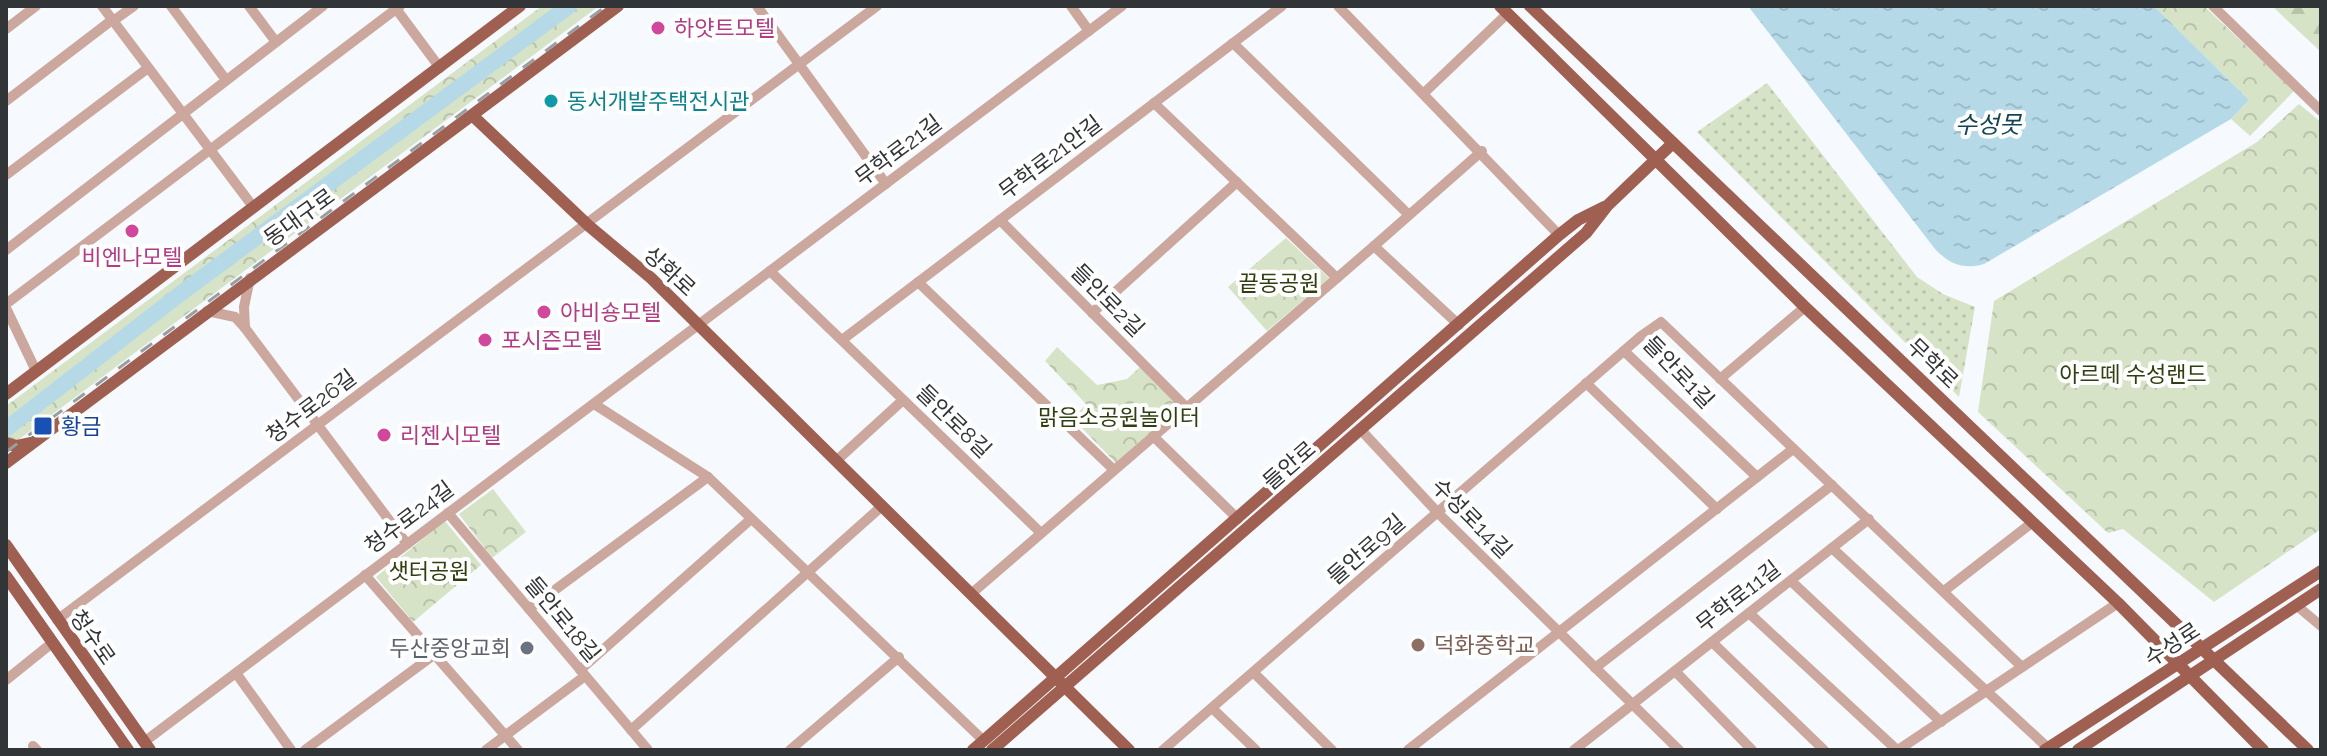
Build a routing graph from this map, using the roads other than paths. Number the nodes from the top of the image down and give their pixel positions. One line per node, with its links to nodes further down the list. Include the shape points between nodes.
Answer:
1 (36, 6): 20 (street)
2 (102, 6): 19 (street)
3 (134, 6): 19 (street)
4 (171, 6): 27 (street)
5 (249, 6): 22 (street)
6 (323, 6): 22 (street)
7 (520, 6): 26 (main road, 동대구로)
8 (618, 6): 33 (main road, 동대구로)
9 (757, 6): 24 (street)
10 (877, 6): 24 (street, 청수로26길)
11 (1071, 6): 21 (street)
12 (1122, 6): 21 (street, 무학로21길)
13 (1282, 6): 23 (street, 무학로21안길)
14 (1338, 6): 28 (street)
15 (1530, 6): 34 (main road, 무학로)
16 (2213, 6): 31 (street)
17 (397, 7): 26 (street); 35 (street)
18 (1504, 10): 28 (street); 37 (main road)
19 (113, 20): 25 (street); 29 (street)
20 (6, 29)
21 (1089, 31): 40 (street, 무학로21길)
22 (276, 42): 27 (street)
23 (1233, 43): 30 (street, 무학로21안길); 43 (street)
24 (801, 64): 40 (street); 45 (street, 청수로26길)
25 (148, 68): 32 (street); 38 (street)
26 (440, 68): 42 (main road, 동대구로)
27 (226, 80): 32 (street)
28 (1424, 93): 36 (street)
29 (6, 101)
30 (1154, 103): 39 (street); 44 (street, 무학로21안길)
31 (2321, 111)
32 (181, 114): 35 (street); 48 (street)
33 (473, 116): 45 (main road, 상화로); 50 (main road, 동대구로)
34 (1673, 143): 37 (main road, 들안로); 110 (main road, 무학로)
35 (208, 148): 42 (street); 53 (street)
36 (1482, 151): 43 (street); 46 (street)
37 (1656, 159): 41 (main road, 들안로); 54 (main road)
38 (6, 175)
39 (1237, 182): 51 (street); 56 (street)
40 (886, 184): 49 (street, 무학로21길)
41 (1607, 206): 46 (main road, 들안로); 70 (main road, 들안로, via 1586,233)
42 (254, 208): 62 (main road, 동대구로)
43 (1409, 215): 47 (street)
44 (1000, 220): 52 (street, 무학로21안길); 56 (street, 들안로2길)
45 (589, 226): 57 (main road, 상화로); 69 (street, 청수로26길)
46 (1559, 235): 58 (main road, 들안로)
47 (1374, 246): 51 (street); 58 (street)
48 (6, 250)
49 (770, 271): 57 (street, 무학로21길); 60 (street, 들안로8길)
50 (250, 278): 55 (main road, 동대구로); 59 (street)
51 (1337, 278): 68 (street)
52 (918, 282): 60 (street, 무학로21안길); 77 (street)
53 (6, 306): 62 (street)
54 (1805, 307): 63 (street); 88 (main road)
55 (206, 311): 59 (street, via 235,317); 72 (main road, 동대구로)
56 (1092, 313): 68 (street, 들안로2길)
57 (698, 325): 67 (street, 청수로24길); 75 (main road, 상화로)
58 (1459, 325): 86 (main road, 들안로)
59 (245, 328): 69 (street)
60 (842, 340): 66 (street, 들안로8길)
61 (1624, 351): 63 (street, 들안로1길, via 1661,322); 64 (street, 들안로9길); 79 (street, 들안로1길)
62 (36, 371): 65 (main road, 동대구로)
63 (1720, 379): 74 (street)
64 (1586, 383): 82 (street); 84 (street, 들안로9길)
65 (6, 394)
66 (903, 400): 75 (street); 89 (street, 들안로8길)
67 (594, 404): 78 (street); 83 (street, 청수로24길)
68 (1187, 408): 71 (street)
69 (318, 426): 90 (street); 105 (street, 청수로26길)
70 (1360, 429): 84 (street, 수성로14길); 123 (main road, 들안로)
71 (1153, 436): 77 (street); 86 (street)
72 (34, 441): 73 (main road); 76 (main road, 동대구로)
73 (6, 443)
74 (1793, 449): 79 (street); 80 (street)
75 (836, 461): 81 (main road, 상화로)
76 (6, 466)
77 (1114, 470): 89 (street)
78 (708, 477): 85 (street); 103 (street)
79 (1757, 477): 82 (street)
80 (1832, 485): 87 (street); 116 (street, 무학로11길)
81 (882, 506): 94 (street); 100 (main road, 상화로)
82 (1717, 509): 107 (street)
83 (448, 513): 90 (street, 청수로24길); 103 (street, 들안로18길)
84 (1438, 513): 107 (street, 수성로14길); 120 (street, 들안로9길)
85 (751, 519): 94 (street); 119 (street)
86 (1238, 519): 123 (main road, 들안로)
87 (1869, 519): 92 (street, 무학로11길); 99 (street)
88 (2033, 522): 99 (street); 101 (main road)
89 (1041, 533): 100 (street)
90 (407, 544): 95 (street, 청수로24길)
91 (6, 545): 105 (main road, 청수로)
92 (1832, 548): 97 (street, 무학로11길); 124 (street)
93 (2321, 571): 110 (main road, 수성로)
94 (807, 573): 112 (street); 128 (street)
95 (365, 575): 111 (street); 118 (street, 청수로24길)
96 (6, 576): 109 (main road, 청수로)
97 (1791, 581): 104 (street, 무학로11길); 127 (street)
98 (2321, 589): 102 (main road, 수성로)
99 (1944, 591): 115 (street)
100 (971, 594): 123 (main road, 상화로)
101 (2118, 603): 114 (main road); 115 (street)
102 (2296, 605): 106 (street); 113 (main road, 수성로)
103 (529, 609): 119 (street, 들안로18길)
104 (1749, 613): 108 (street, 무학로11길); 150 (street)
105 (57, 620): 131 (main road, 청수로)
106 (2321, 626)
107 (1559, 632): 116 (street, 수성로14길); 145 (street)
108 (1712, 642): 117 (street, 무학로11길); 149 (street)
109 (52, 643): 122 (street); 133 (main road, 청수로)
110 (2202, 649): 113 (main road, 무학로); 114 (main road, 수성로)
111 (435, 654): 129 (street); 135 (street)
112 (899, 657): 130 (street); 139 (street)
113 (2213, 660): 121 (main road, 수성로); 153 (main road, 무학로)
114 (2178, 664): 121 (main road); 132 (main road, 수성로)
115 (2021, 666): 124 (street)
116 (1595, 668): 125 (street, 수성로14길)
117 (1675, 671): 125 (street, 무학로11길); 148 (street)
118 (236, 673): 131 (street, 청수로24길); 134 (street)
119 (583, 673): 128 (street, 들안로18길); 129 (street)
120 (1254, 673): 126 (street, 들안로9길); 144 (street)
121 (2189, 675): 151 (main road, 수성로); 152 (main road)
122 (6, 680)
123 (1061, 682): 130 (main road, 들안로); 141 (main road, 상화로)
124 (1987, 692): 127 (street); 132 (street)
125 (1632, 705): 146 (street); 147 (street, 수성로14길)
126 (1213, 709): 142 (street); 143 (street)
127 (1941, 722): 150 (street)
128 (631, 730): 138 (street, 들안로18길)
129 (505, 735): 136 (street); 137 (street)
130 (988, 745): 140 (main road, 들안로)
131 (147, 746)
132 (2046, 749)
133 (128, 750)
134 (291, 750)
135 (305, 750)
136 (486, 750)
137 (518, 750)
138 (648, 750)
139 (790, 750)
140 (973, 750)
141 (1129, 750)
142 (1163, 750)
143 (1256, 750)
144 (1332, 750)
145 (1408, 750)
146 (1574, 750)
147 (1679, 750)
148 (1752, 750)
149 (1824, 750)
150 (1897, 750)
151 (2078, 750)
152 (2263, 750)
153 (2308, 750)

